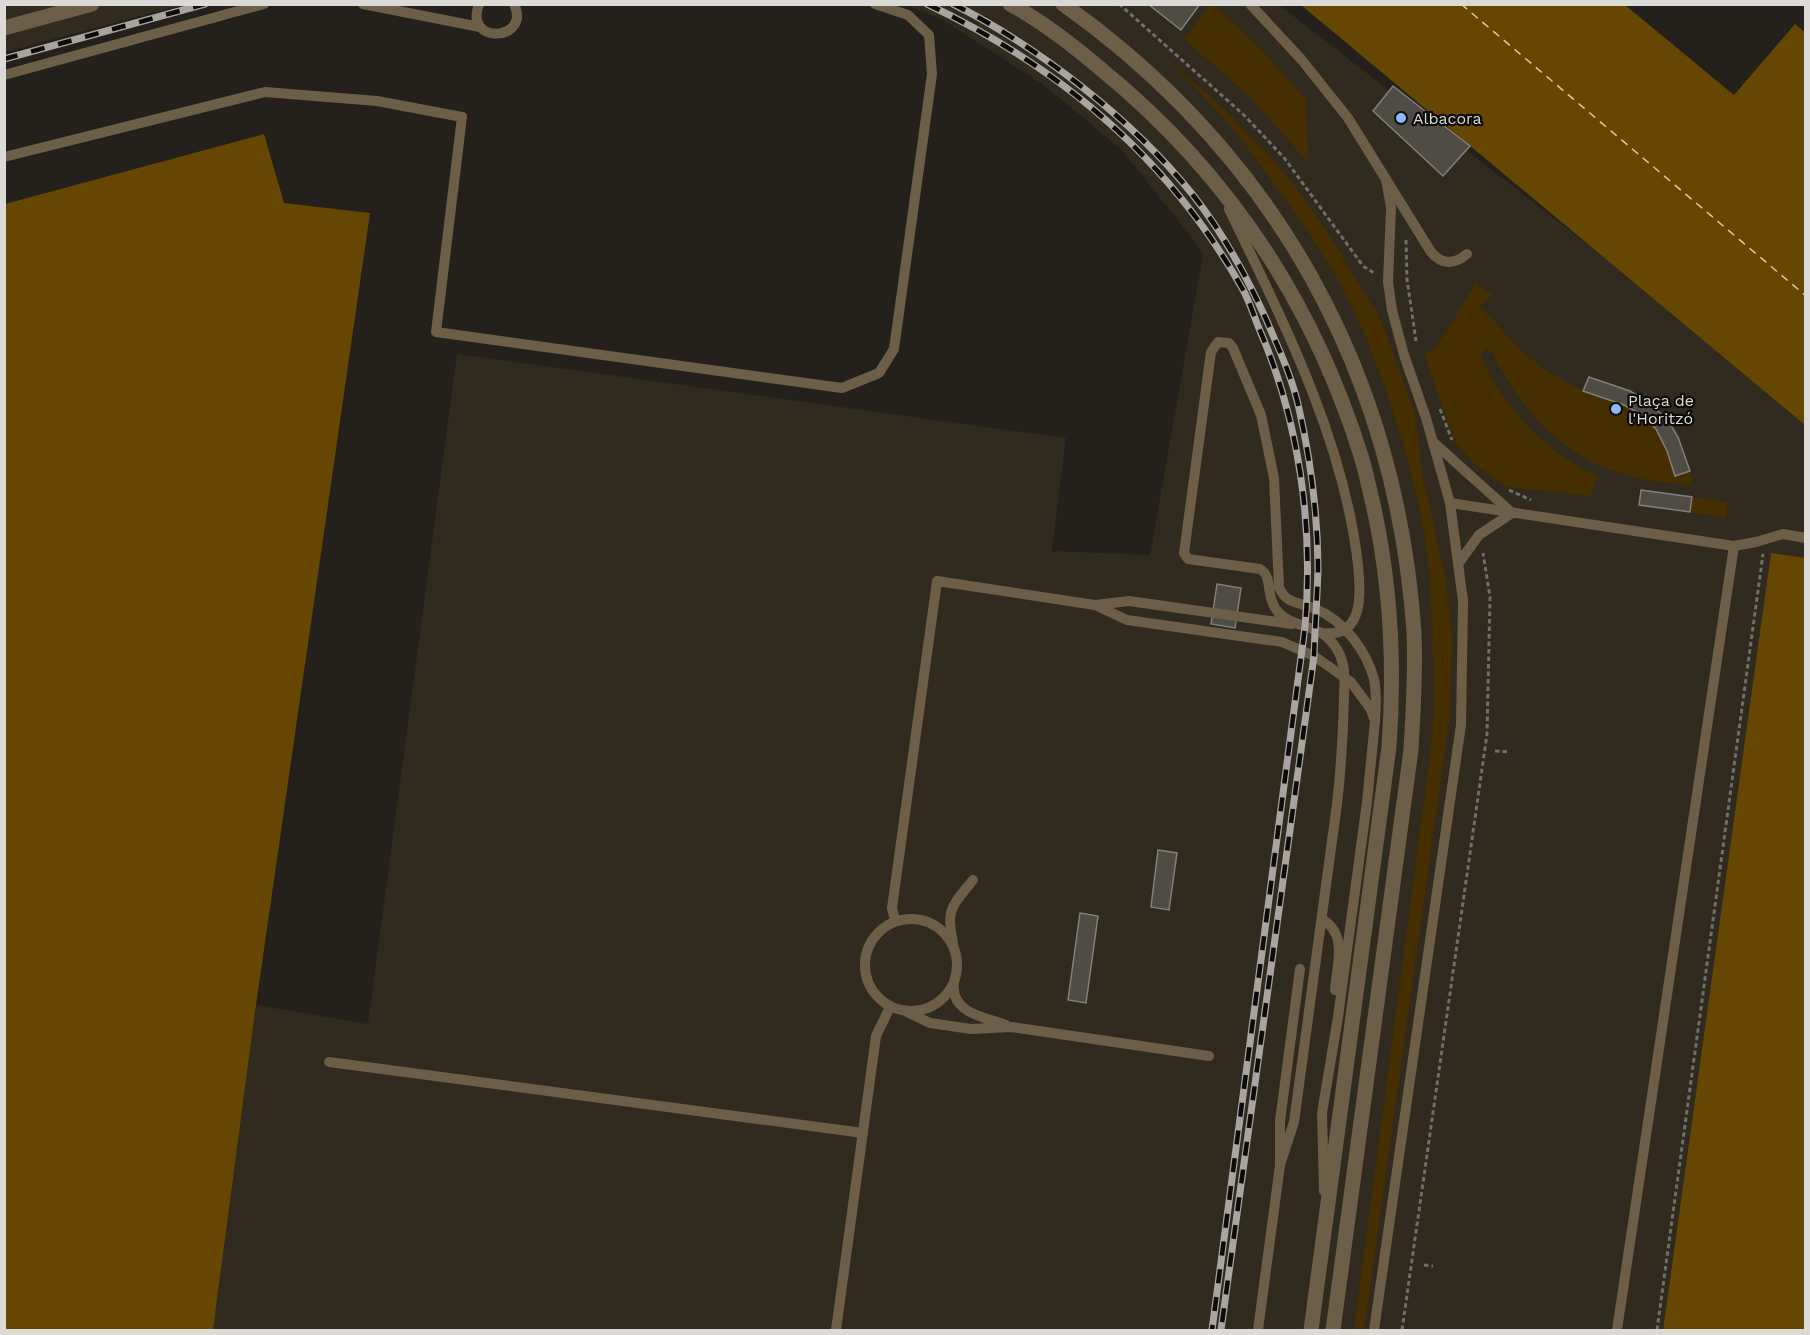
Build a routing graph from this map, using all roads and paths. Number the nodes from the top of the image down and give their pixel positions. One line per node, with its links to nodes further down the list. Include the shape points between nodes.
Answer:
1 (92, 4): 12 (street)
2 (264, 4): 13 (lane)
3 (363, 4): 11 (lane)
4 (479, 4): 11 (lane)
5 (514, 4): 11 (lane, via 517,15 510,30 492,34)
6 (875, 4): 14 (lane, via 908,15 929,35 932,74 894,349 879,373 842,388 435,332 462,117 377,101 265,92)
7 (1010, 4): 16 (street, via 1083,54 1131,94 1182,143)
8 (1063, 4): 58 (street, via 1150,74 1203,125 1280,223 1317,286 1354,366 1388,468 1399,518 1414,634 1414,709)
9 (1119, 4): 18 (path, via 1245,116 1285,159 1363,266)
10 (1250, 4): 15 (lane, via 1326,89)
11 (480, 27)
12 (4, 28)
13 (4, 75)
14 (4, 157)
15 (1386, 179): 17 (lane, via 1437,259 1456,262); 18 (lane, via 1391,208)
16 (1215, 182): 31 (lane, via 1277,309 1336,459 1354,534 1360,586 1357,613); 52 (street, via 1260,241 1295,300 1331,375 1362,456 1387,585 1392,659 1389,747)
17 (1467, 254)
18 (1388, 282): 19 (lane, via 1404,355)
19 (1433, 442): 22 (lane); 23 (lane)
20 (1499, 485): 21 (path)
21 (1542, 502)
22 (1450, 503): 23 (lane); 27 (lane)
23 (1512, 513): 25 (lane); 27 (lane, via 1479,535)
24 (1806, 538): 25 (lane, via 1783,534)
25 (1734, 546): 60 (lane)
26 (1764, 555): 61 (path)
27 (1458, 564): 59 (lane, via 1463,601 1461,725)
28 (1095, 605): 29 (lane, via 1129,601); 33 (lane, via 1127,620); 40 (lane, via 937,581 892,908)
29 (1266, 621): 30 (lane); 33 (lane, via 1259,629)
30 (1295, 624): 31 (lane, via 1274,606 1264,571 1188,559 1184,554 1211,352 1218,342 1229,343 1233,348 1261,415 1274,478 1281,593 1290,602 1326,614); 32 (lane)
31 (1345, 629): 32 (lane); 35 (lane, via 1359,647 1374,680)
32 (1323, 633): 34 (lane, via 1339,653)
33 (1265, 639): 34 (lane, via 1314,656)
34 (1344, 677): 35 (lane, via 1360,691); 39 (lane, via 1341,764)
35 (1375, 721): 46 (lane)
36 (1495, 751): 37 (path)
37 (1509, 752)
38 (973, 880): 41 (lane, via 949,915)
39 (1322, 919): 46 (lane, via 1338,938); 51 (lane, via 1294,1122)
40 (895, 920): 41 (lane, via 922,920 936,926); 44 (lane, via 878,931 869,943 864,972 869,986)
41 (954, 948): 43 (lane)
42 (1300, 969): 51 (lane, via 1280,1121)
43 (954, 984): 45 (lane, via 935,1005); 47 (lane, via 955,1000 962,1007)
44 (890, 1007): 45 (lane); 50 (lane, via 876,1036)
45 (907, 1012): 47 (lane, via 930,1023 972,1029)
46 (1338, 1017): 52 (lane, via 1322,1113)
47 (1012, 1027): 48 (lane)
48 (1209, 1056)
49 (329, 1062): 50 (lane)
50 (863, 1133): 55 (lane)
51 (1280, 1165): 56 (lane)
52 (1325, 1231): 57 (street)
53 (1424, 1265): 54 (path)
54 (1433, 1266)
55 (836, 1330)
56 (1258, 1330)
57 (1311, 1330)
58 (1333, 1330)
59 (1374, 1330)
60 (1617, 1330)
61 (1657, 1330)

